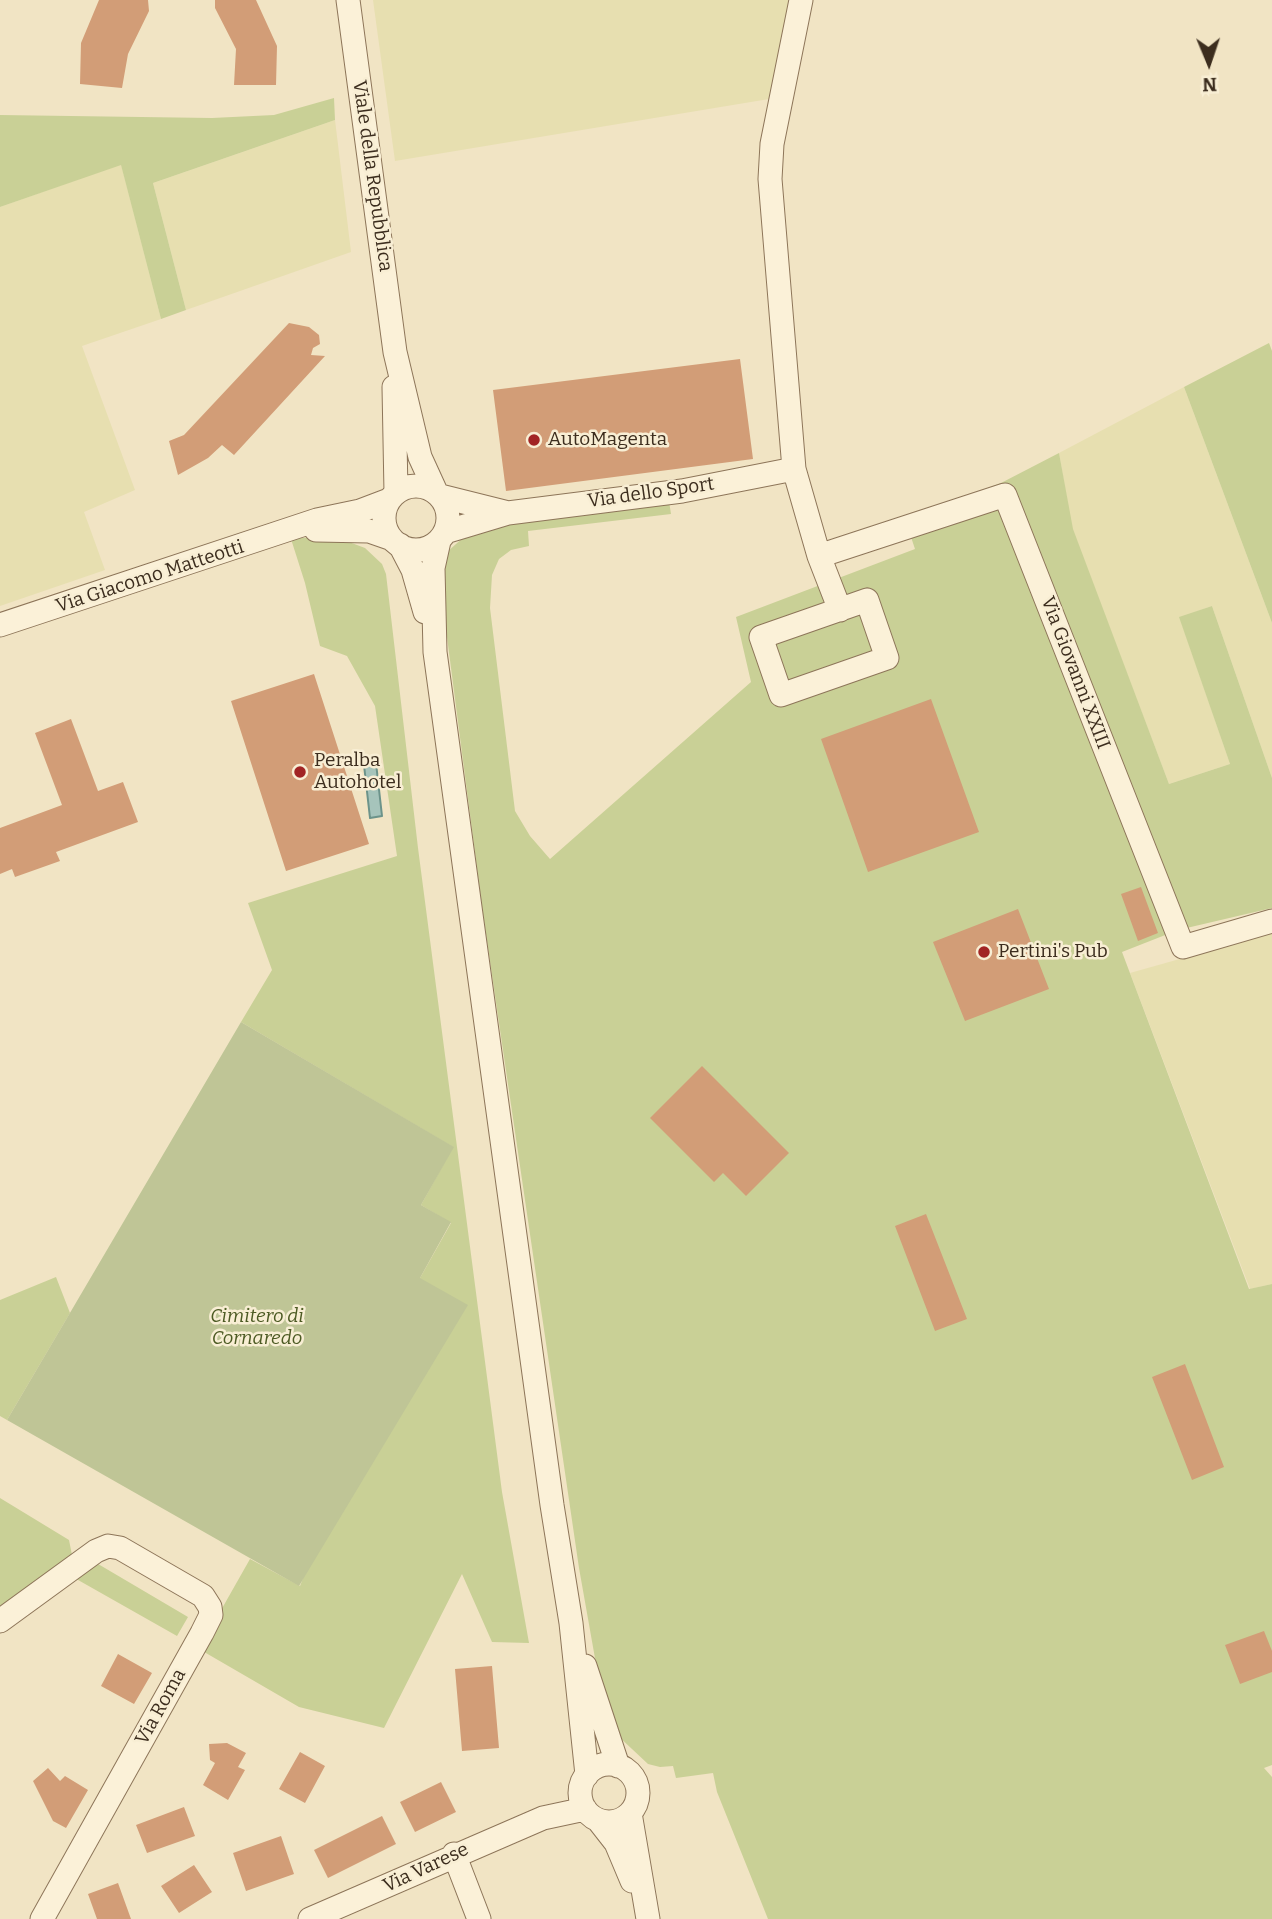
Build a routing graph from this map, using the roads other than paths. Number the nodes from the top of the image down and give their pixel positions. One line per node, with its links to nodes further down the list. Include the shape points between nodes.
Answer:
1 (348, 0): 3 (street, Viale della Repubblica)
2 (801, 0): 4 (street, via 772,144 770,179)
3 (396, 352): 5 (street, Viale della Repubblica, via 420,457); 6 (street, Viale della Repubblica)
4 (794, 469): 7 (street, Via dello Sport, via 682,491); 11 (street)
5 (438, 494): 6 (street, via 416,486); 7 (street, Via dello Sport); 9 (street, via 448,513)
6 (392, 497): 8 (street, Via Giacomo Matteotti); 10 (street, via 384,520)
7 (508, 513): 9 (street, Via dello Sport)
8 (299, 528): 10 (street, Via Giacomo Matteotti, via 369,531); 13 (street, Via Giacomo Matteotti)
9 (442, 536): 10 (street, via 420,550); 14 (street, via 433,578)
10 (396, 542): 14 (street, via 416,580)
11 (819, 555): 12 (street); 15 (street, Via Giovanni XXIII, via 1005,495 1183,947)
12 (839, 610): 12 (street, via 867,600 887,658 780,695 761,637)
13 (0, 625)
14 (435, 652): 17 (street)
15 (1272, 921)
16 (0, 1621): 23 (street, Via Roma, via 108,1546 120,1548 203,1596 211,1615)
17 (571, 1623): 18 (street); 19 (street)
18 (618, 1766): 19 (street, via 601,1765); 20 (street, via 627,1770 638,1786)
19 (587, 1799): 20 (street, via 615,1822); 21 (street, Via Varese, via 555,1805 543,1818); 22 (street, via 616,1843)
20 (630, 1813): 22 (street)
21 (454, 1854): 24 (street, Via Varese); 25 (street)
22 (646, 1913)
23 (45, 1916)
24 (310, 1919)
25 (479, 1919)

